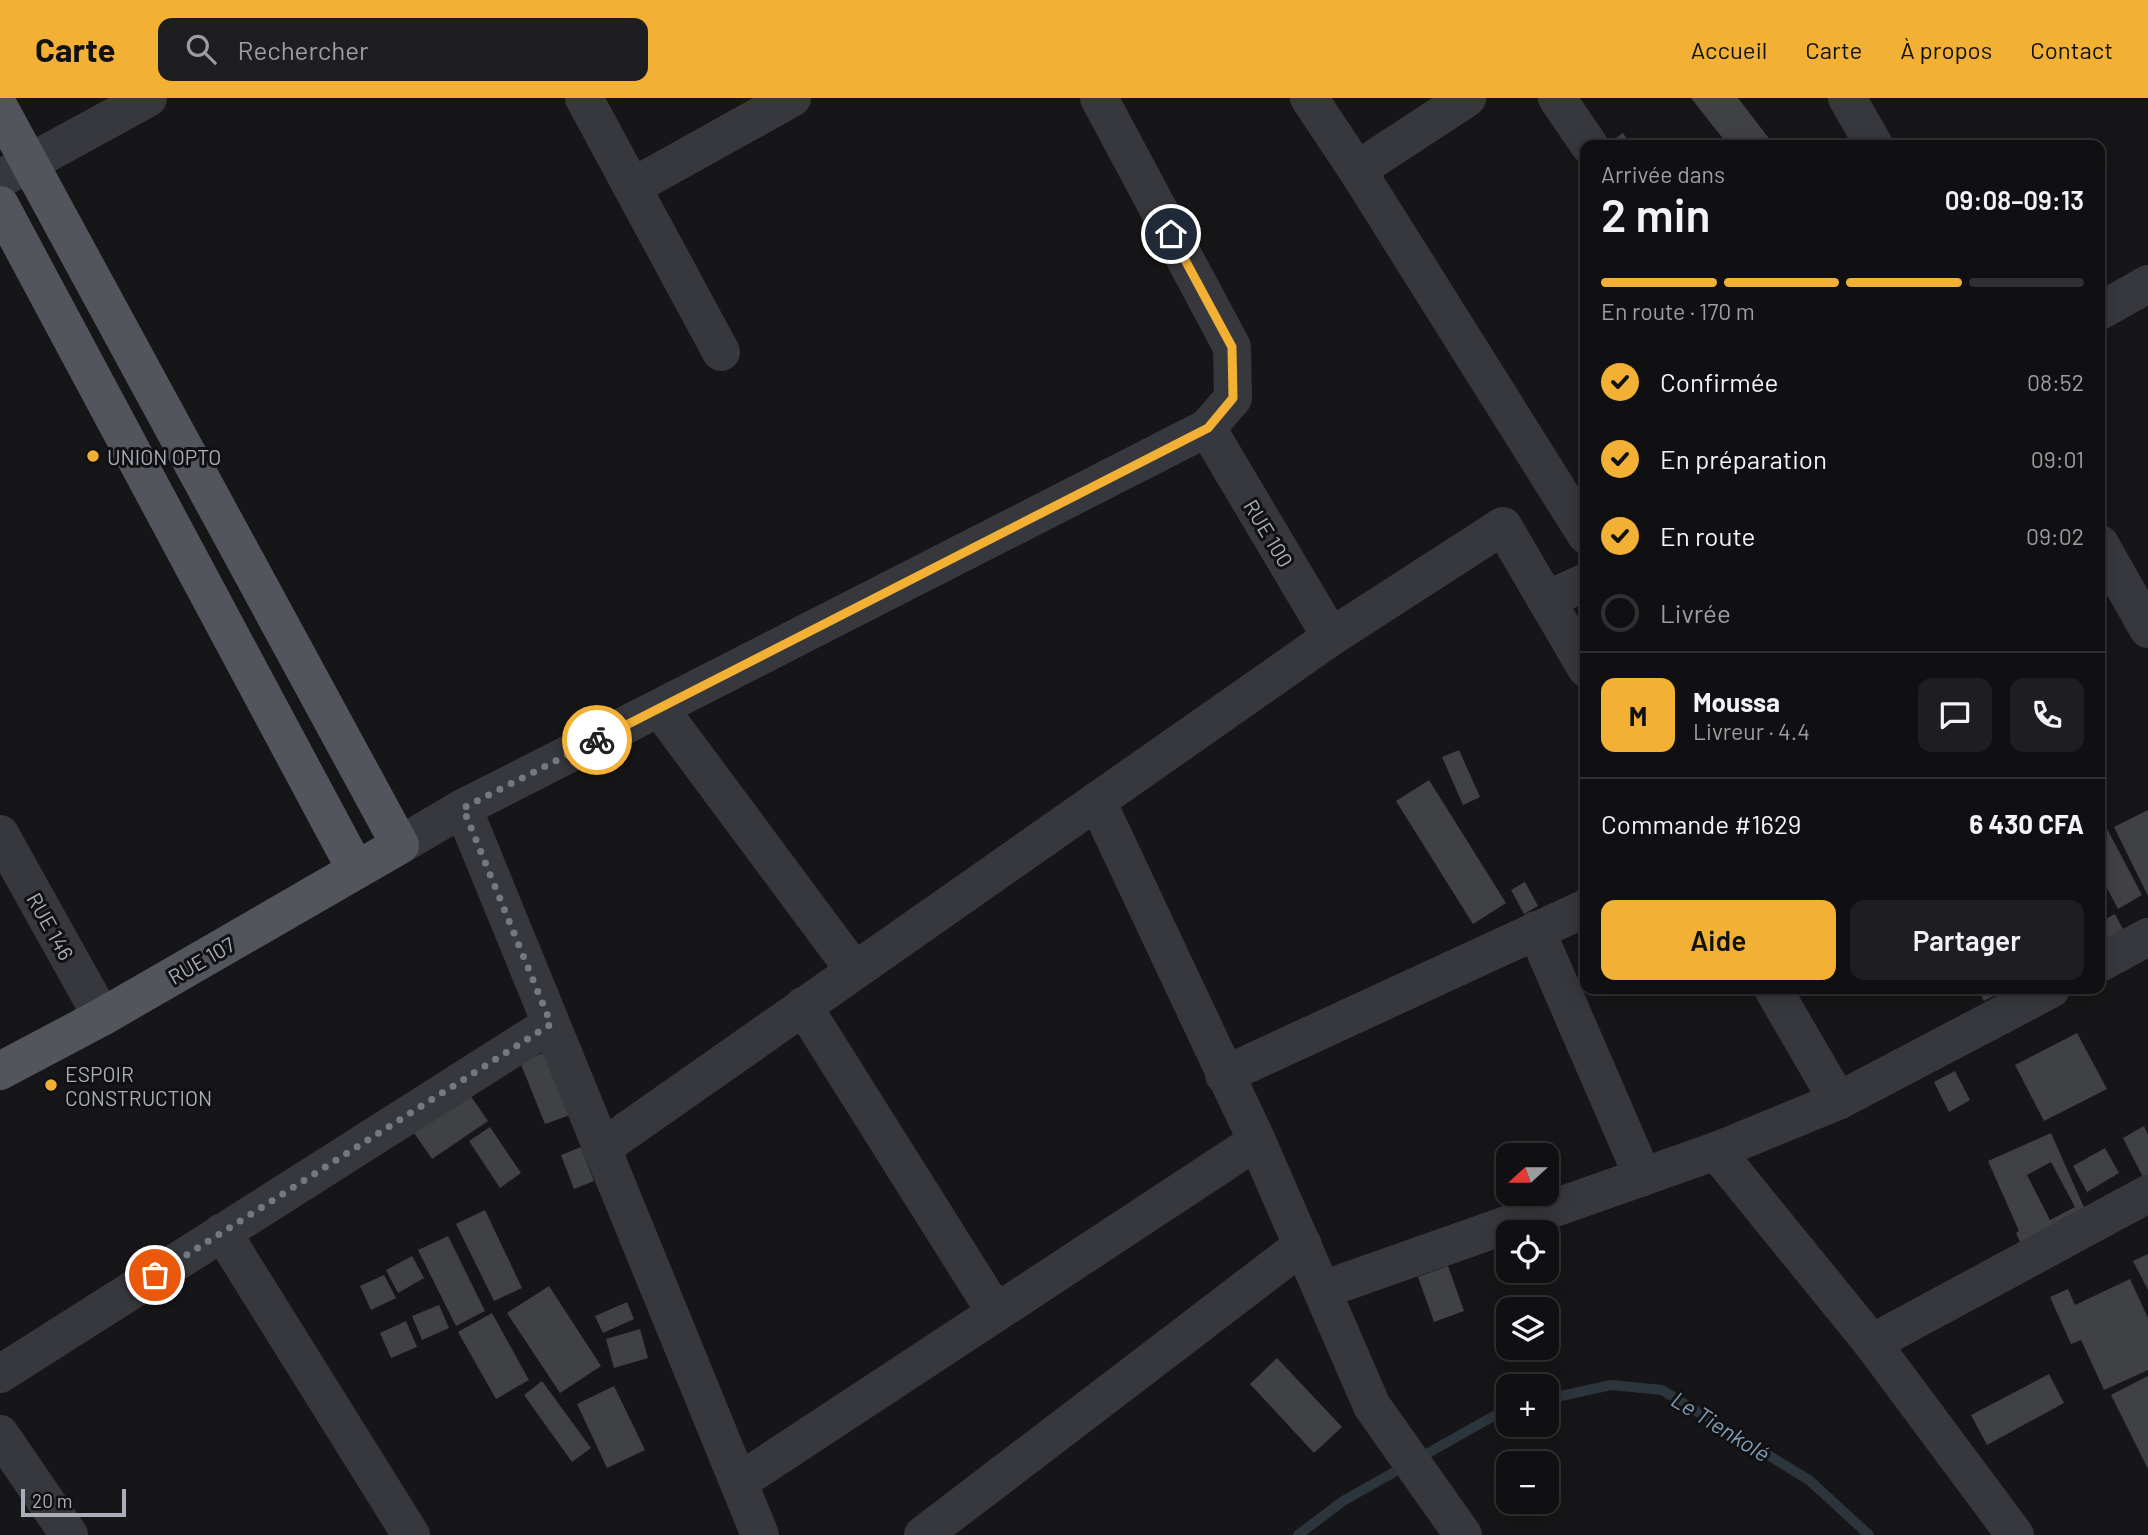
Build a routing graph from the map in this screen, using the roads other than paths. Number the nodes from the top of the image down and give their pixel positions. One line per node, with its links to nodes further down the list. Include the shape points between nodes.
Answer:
1 (148, 98): 13 (street)
2 (584, 98): 14 (street)
3 (792, 98): 14 (street)
4 (1099, 98): 19 (street, via 1232,347 1233,398)
5 (1310, 98): 12 (street)
6 (1467, 98): 12 (street)
7 (1557, 98): 10 (street)
8 (1847, 98): 11 (street)
9 (0, 109): 13 (main road)
10 (1586, 140)
11 (1871, 140)
12 (1357, 170): 20 (street)
13 (15, 171): 31 (main road)
14 (632, 187): 18 (street)
15 (0, 205): 32 (main road)
16 (2148, 284): 17 (street)
17 (2105, 308)
18 (721, 352)
19 (1208, 428): 25 (street, RUE 100); 27 (street)
20 (1580, 525)
21 (2105, 553): 24 (street)
22 (1580, 585): 23 (street)
23 (1546, 600): 25 (street, via 1503,526); 26 (street)
24 (2148, 629)
25 (1331, 637): 28 (street)
26 (1580, 658)
27 (660, 709): 29 (street); 37 (street)
28 (1097, 801): 37 (street); 44 (street)
29 (463, 808): 31 (street); 42 (street)
30 (0, 834): 41 (street, RUE 146)
31 (400, 845): 32 (main road, RUE 107)
32 (356, 870): 41 (main road, RUE 107)
33 (1580, 911): 34 (street)
34 (1536, 930): 44 (street); 49 (street)
35 (2148, 937): 36 (street)
36 (2105, 960)
37 (854, 970): 40 (street)
38 (1776, 994): 45 (street)
39 (2039, 994): 45 (street)
40 (803, 1006): 47 (street); 54 (street)
41 (102, 1017): 43 (main road, RUE 107)
42 (551, 1024): 47 (street); 51 (street)
43 (0, 1071)
44 (1224, 1075): 46 (street)
45 (1838, 1101): 48 (street)
46 (1257, 1141): 52 (street); 54 (street)
47 (602, 1148): 58 (street)
48 (1716, 1151): 49 (street); 55 (street)
49 (1643, 1177): 53 (street)
50 (2148, 1194): 55 (street)
51 (222, 1232): 56 (street); 60 (street)
52 (1303, 1245): 53 (street); 62 (street)
53 (1322, 1290): 63 (street, via 1372,1406)
54 (996, 1313): 58 (street)
55 (1872, 1343): 64 (street)
56 (0, 1374)
57 (0, 1434): 59 (street)
58 (739, 1482): 61 (street)
59 (69, 1535)
60 (411, 1535)
61 (760, 1535)
62 (922, 1535)
63 (1462, 1535)
64 (2015, 1535)

